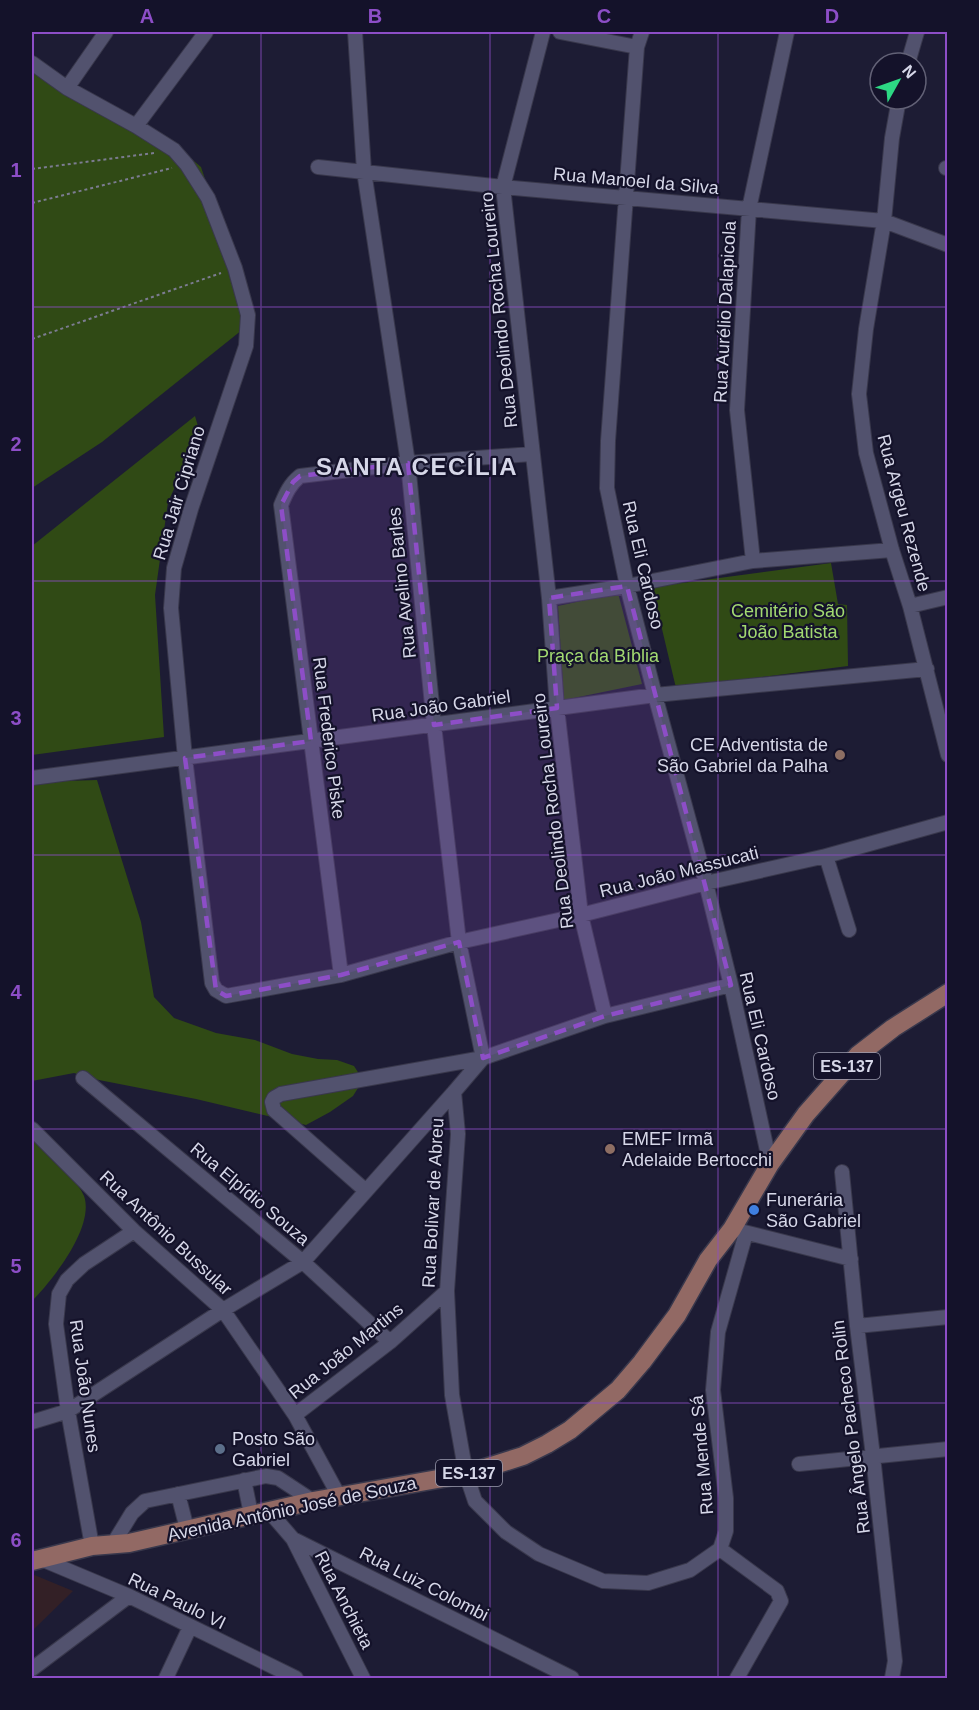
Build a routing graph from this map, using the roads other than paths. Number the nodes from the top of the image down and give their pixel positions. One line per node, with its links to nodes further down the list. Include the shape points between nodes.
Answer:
1 (106, 32): 12 (street)
2 (355, 32): 16 (street, Rua Avelino Barles)
3 (543, 32): 17 (street, Rua Deolindo Rocha Loureiro)
4 (560, 32): 9 (street)
5 (642, 32): 9 (street, Rua Eli Cardoso)
6 (786, 32): 19 (street, Rua Aurélio Dalapicola)
7 (917, 32): 10 (street)
8 (202, 33): 14 (street)
9 (637, 47): 18 (street, Rua Eli Cardoso)
10 (911, 51)
11 (32, 63): 12 (street, Rua Jair Cipriano)
12 (67, 88): 14 (street, Rua Jair Cipriano)
13 (897, 111): 20 (street, Rua Argeu Rezende)
14 (136, 126): 36 (street, Rua Jair Cipriano, via 174,150 208,198 248,315 246,346 174,568 171,608)
15 (318, 167): 16 (street, Rua Manoel da Silva)
16 (364, 171): 17 (street, Rua Manoel da Silva); 23 (street, Rua Avelino Barles)
17 (503, 187): 18 (street, Rua Manoel da Silva); 22 (street, Rua Deolindo Rocha Loureiro)
18 (626, 198): 19 (street, Rua Manoel da Silva); 26 (street, Rua Eli Cardoso, via 607,488)
19 (749, 209): 20 (street, Rua Manoel da Silva); 25 (street, Rua Aurélio Dalapicola, via 737,410)
20 (884, 221): 21 (street, Rua Manoel da Silva); 24 (street, Rua Argeu Rezende, via 859,394 866,453)
21 (948, 245)
22 (532, 454): 23 (street); 28 (street, Rua Deolindo Rocha Loureiro)
23 (408, 463): 33 (street, Rua Avelino Barles); 34 (street, Rua Frederico Piske, via 300,476 287,490 281,506)
24 (892, 550): 25 (street); 29 (street, Rua Argeu Rezende)
25 (753, 561): 26 (street)
26 (627, 586): 28 (street); 31 (street, Rua Eli Cardoso)
27 (948, 597): 29 (street)
28 (549, 598): 32 (street, Rua Deolindo Rocha Loureiro)
29 (910, 606): 30 (street, Rua Argeu Rezende)
30 (927, 669): 31 (street, Rua João Gabriel); 35 (street, Rua Argeu Rezende)
31 (655, 695): 32 (street, Rua João Gabriel); 40 (street, Rua Eli Cardoso)
32 (557, 708): 33 (street, Rua João Gabriel); 41 (street, Rua Deolindo Rocha Loureiro)
33 (434, 725): 34 (street, Rua João Gabriel); 43 (street, Rua Avelino Barles)
34 (311, 741): 36 (street, Rua João Gabriel); 44 (street, Rua Frederico Piske)
35 (948, 755)
36 (185, 758): 37 (street, Rua João Gabriel); 45 (street, Rua Jair Cipriano)
37 (32, 778)
38 (948, 822): 39 (street, Rua João Massucati)
39 (826, 856): 40 (street, Rua João Massucati); 42 (street)
40 (706, 883): 41 (street, Rua João Massucati); 46 (street, Rua Eli Cardoso)
41 (581, 915): 43 (street, Rua João Massucati); 48 (street, Rua Deolindo Rocha Loureiro)
42 (849, 930)
43 (459, 942): 44 (street, Rua João Massucati); 49 (street, Rua Avelino Barles)
44 (340, 975): 45 (street, Rua João Massucati, via 226,996)
45 (212, 983)
46 (731, 985): 48 (street); 53 (street, Rua Eli Cardoso)
47 (948, 993): 53 (main road, ES-137, via 858,1055 806,1114)
48 (605, 1016): 49 (street)
49 (483, 1058): 51 (street, Rua Bolivar de Abreu); 55 (street, via 274,1098 274,1110)
50 (83, 1078): 59 (street, Rua Elpídio Souza)
51 (454, 1092): 55 (street); 60 (street, Rua Bolivar de Abreu, via 458,1134)
52 (32, 1129): 56 (street, Rua Antônio Bussular)
53 (770, 1164): 57 (main road, Avenida Antônio José de Souza / ES-137)
54 (843, 1172): 58 (street, Rua Ângelo Pacheco Rolin)
55 (366, 1191): 59 (street)
56 (134, 1231): 61 (street, Rua Antônio Bussular); 65 (street, Rua João Nunes, via 84,1264 59,1294 56,1324)
57 (739, 1231): 58 (street); 71 (main road, Avenida Antônio José de Souza / ES-137, via 708,1260 676,1315 618,1390 547,1444); 81 (street, Rua Mende Sá, via 718,1332 713,1390 726,1498 726,1531)
58 (851, 1259): 63 (street, Rua Ângelo Pacheco Rolin)
59 (303, 1262): 61 (street); 64 (street, Rua Elpídio Souza)
60 (447, 1291): 64 (street, Rua João Martins); 71 (street, Rua Bolivar de Abreu, via 452,1395)
61 (223, 1310): 65 (street); 66 (street, Rua Antônio Bussular)
62 (948, 1317): 63 (street)
63 (857, 1326): 69 (street, Rua Ângelo Pacheco Rolin)
64 (390, 1342): 66 (street, Rua João Martins)
65 (68, 1411): 67 (street); 80 (street, Rua João Nunes)
66 (295, 1415): 74 (street, Rua Antônio Bussular)
67 (32, 1422)
68 (948, 1449): 69 (street)
69 (873, 1456): 70 (street); 91 (street, Rua Ângelo Pacheco Rolin, via 895,1661)
70 (799, 1464)
71 (466, 1474): 74 (main road, Avenida Antônio José de Souza / ES-137); 81 (street, via 475,1501 506,1532 539,1554 603,1581 648,1582 690,1570)
72 (244, 1480): 73 (street); 75 (street, via 272,1476); 76 (street)
73 (178, 1494): 77 (street); 79 (street, via 140,1504)
74 (339, 1496): 75 (main road, Avenida Antônio José de Souza / ES-137)
75 (313, 1501): 76 (main road, Avenida Antônio José de Souza / ES-137)
76 (259, 1512): 77 (main road, Avenida Antônio José de Souza / ES-137); 78 (street, Rua Luiz Colombi)
77 (188, 1529): 79 (main road, Avenida Antônio José de Souza / ES-137)
78 (293, 1539): 88 (street, Rua Anchieta); 89 (street, Rua Luiz Colombi)
79 (114, 1544): 80 (main road, Avenida Antônio José de Souza / ES-137)
80 (92, 1546): 82 (main road, Avenida Antônio José de Souza / ES-137)
81 (720, 1549): 90 (street, via 777,1591 781,1601)
82 (36, 1560): 83 (street, Rua Paulo VI)
83 (129, 1596): 84 (street, Rua Paulo VI); 85 (street)
84 (190, 1627): 86 (street); 87 (street, Rua Paulo VI)
85 (32, 1669)
86 (166, 1678)
87 (296, 1678)
88 (363, 1678)
89 (572, 1678)
90 (737, 1678)
91 (892, 1678)

